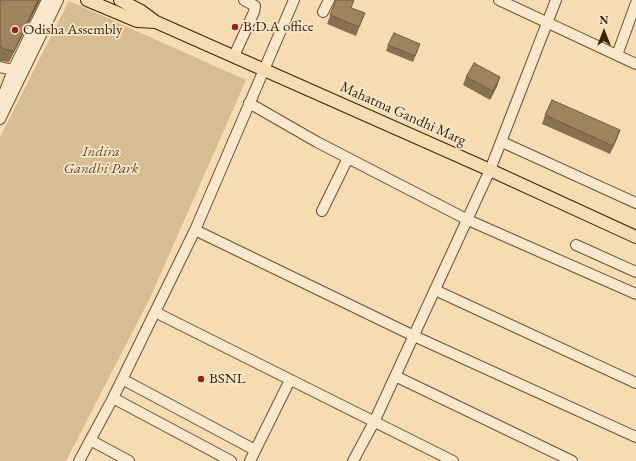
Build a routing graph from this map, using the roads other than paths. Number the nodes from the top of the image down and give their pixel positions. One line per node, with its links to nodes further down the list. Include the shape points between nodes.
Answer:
1 (46, 0): 20 (street)
2 (58, 0): 23 (street)
3 (87, 0): 13 (main road, Mahatma Gandhi Marg, via 137,21)
4 (120, 0): 13 (main road, Mahatma Gandhi Marg)
5 (244, 0): 16 (street, via 255,6 254,12)
6 (289, 0): 18 (street)
7 (294, 0): 18 (street)
8 (329, 0): 12 (street)
9 (499, 0): 14 (street)
10 (556, 0): 14 (street)
11 (636, 3): 15 (street)
12 (323, 12)
13 (156, 22): 16 (main road, Mahatma Gandhi Marg)
14 (548, 23): 15 (street); 24 (street)
15 (617, 55): 17 (street)
16 (234, 56): 18 (main road, Mahatma Gandhi Marg)
17 (636, 64)
18 (265, 65): 21 (street); 26 (main road, Mahatma Gandhi Marg)
19 (0, 67): 20 (street)
20 (12, 70): 22 (street)
21 (249, 103): 25 (street); 30 (street)
22 (0, 104)
23 (0, 119)
24 (502, 142): 26 (street); 27 (street)
25 (348, 158): 28 (street); 29 (street)
26 (490, 170): 29 (street); 31 (main road, Mahatma Gandhi Marg)
27 (636, 203)
28 (322, 211)
29 (468, 220): 34 (street); 35 (street)
30 (195, 230): 36 (street); 37 (street)
31 (636, 237)
32 (576, 245): 33 (street)
33 (636, 272)
34 (435, 290): 37 (street); 41 (street)
35 (636, 294)
36 (155, 312): 39 (street); 40 (street)
37 (414, 336): 38 (street); 44 (street)
38 (395, 376): 43 (street); 53 (street)
39 (122, 379): 42 (street); 46 (street)
40 (290, 380): 43 (street); 46 (street)
41 (636, 383)
42 (113, 398): 45 (street); 49 (street)
43 (374, 422): 51 (street); 52 (street)
44 (636, 436)
45 (90, 440): 47 (street); 48 (street)
46 (255, 450): 50 (street)
47 (79, 461)
48 (129, 461)
49 (231, 461)
50 (250, 461)
51 (354, 461)
52 (453, 461)
53 (572, 461)

